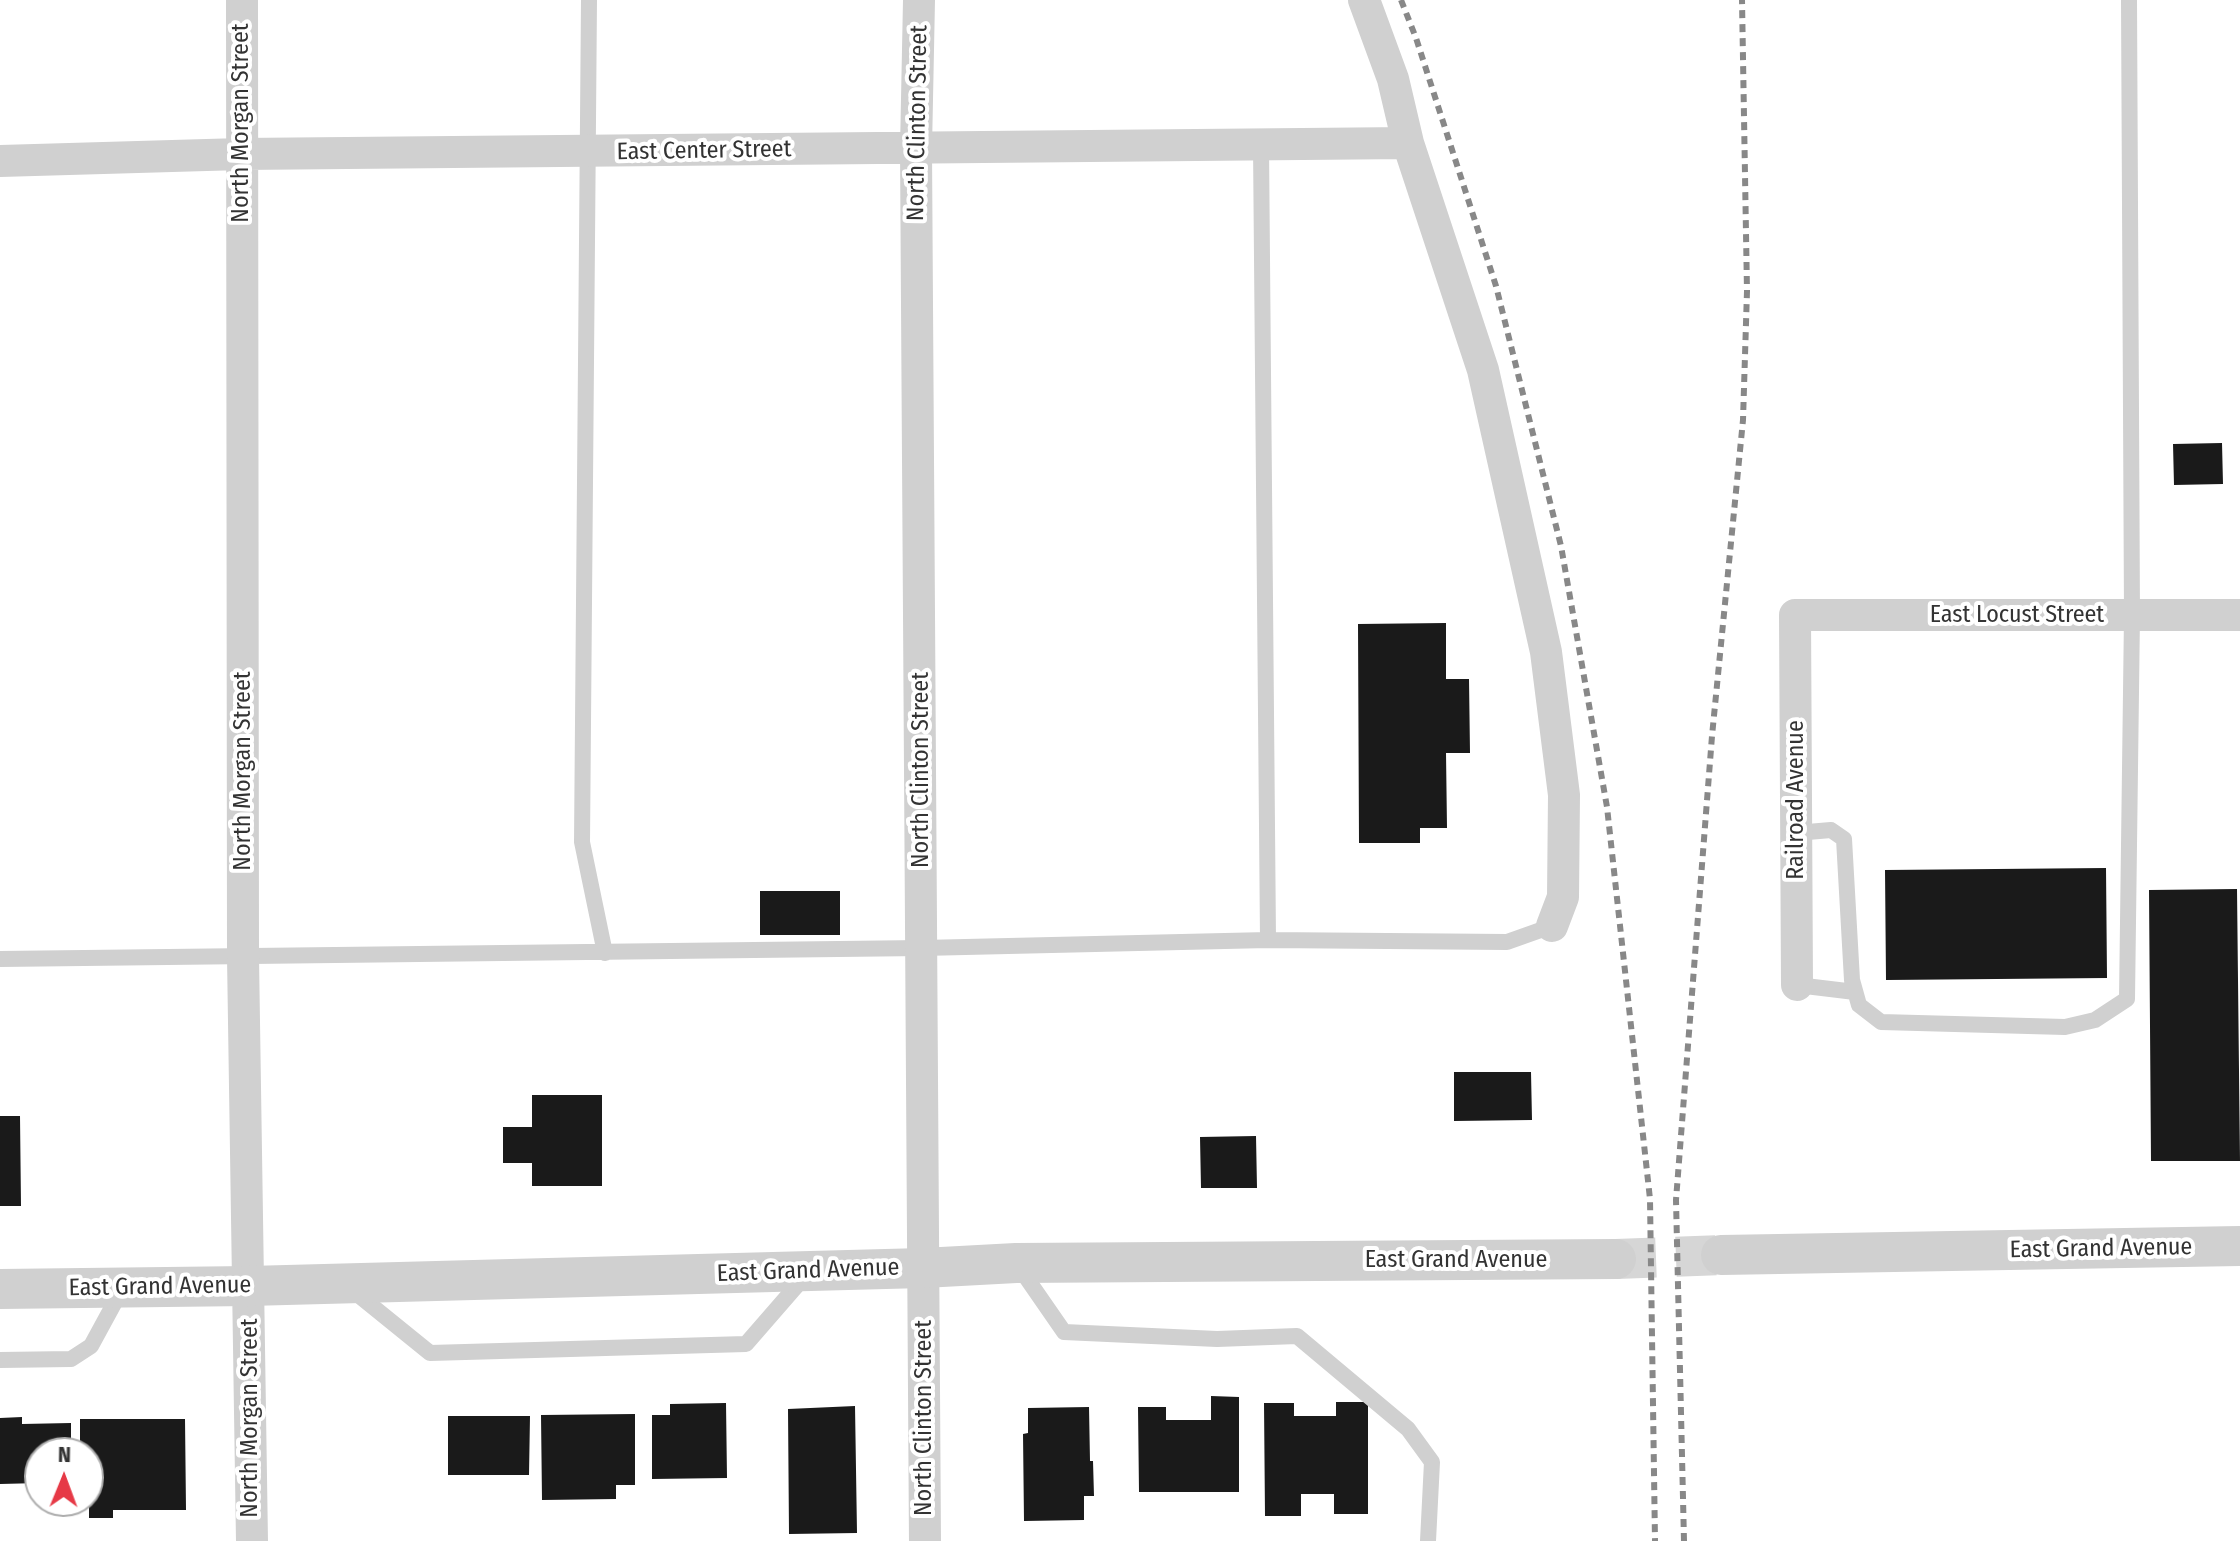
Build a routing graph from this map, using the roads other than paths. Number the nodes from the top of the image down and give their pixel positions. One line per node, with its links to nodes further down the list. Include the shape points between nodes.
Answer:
1 (242, 0): 10 (street, North Morgan Street)
2 (589, 0): 9 (lane)
3 (919, 0): 8 (street, North Clinton Street)
4 (1364, 0): 6 (street, via 1393,79)
5 (2129, 0): 13 (lane)
6 (1408, 143): 7 (street, East Center Street); 16 (street, via 1483,370 1546,652 1564,795 1563,897)
7 (1261, 145): 8 (street, East Center Street); 17 (lane)
8 (916, 149): 9 (street, East Center Street); 18 (street, North Clinton Street)
9 (590, 152): 10 (street, East Center Street); 19 (lane, via 582,842)
10 (241, 154): 11 (street, East Center Street); 20 (street, North Morgan Street)
11 (0, 161)
12 (1795, 615): 13 (street, East Locust Street); 15 (street, Railroad Avenue)
13 (2132, 615): 14 (street, East Locust Street); 23 (lane, via 2127,999 2095,1020 2049,1027 1881,1022 1859,1005)
14 (2240, 615)
15 (1796, 833): 22 (street, Railroad Avenue); 23 (lane, via 1831,830 1844,839)
16 (1552, 926): 17 (lane, via 1507,942)
17 (1268, 940): 18 (lane)
18 (922, 948): 19 (lane); 28 (street, North Clinton Street)
19 (605, 953): 20 (lane)
20 (243, 957): 21 (lane); 31 (street, North Morgan Street)
21 (0, 959)
22 (1797, 985): 23 (lane)
23 (1855, 992)
24 (2240, 1246): 25 (street, East Grand Avenue)
25 (1721, 1255)
26 (1616, 1259): 27 (street, East Grand Avenue)
27 (1016, 1263): 28 (street, East Grand Avenue); 37 (lane, via 1064,1332 1217,1339 1297,1336 1408,1429 1432,1462)
28 (923, 1268): 29 (street, East Grand Avenue); 36 (street, North Clinton Street)
29 (810, 1271): 30 (street, East Grand Avenue); 30 (lane, via 746,1344 430,1353)
30 (343, 1283): 31 (street, East Grand Avenue)
31 (249, 1286): 32 (street, East Grand Avenue); 35 (street, North Morgan Street)
32 (123, 1287): 33 (street, East Grand Avenue); 34 (lane, via 91,1346 71,1359)
33 (0, 1289)
34 (0, 1360)
35 (252, 1541)
36 (925, 1541)
37 (1428, 1541)

